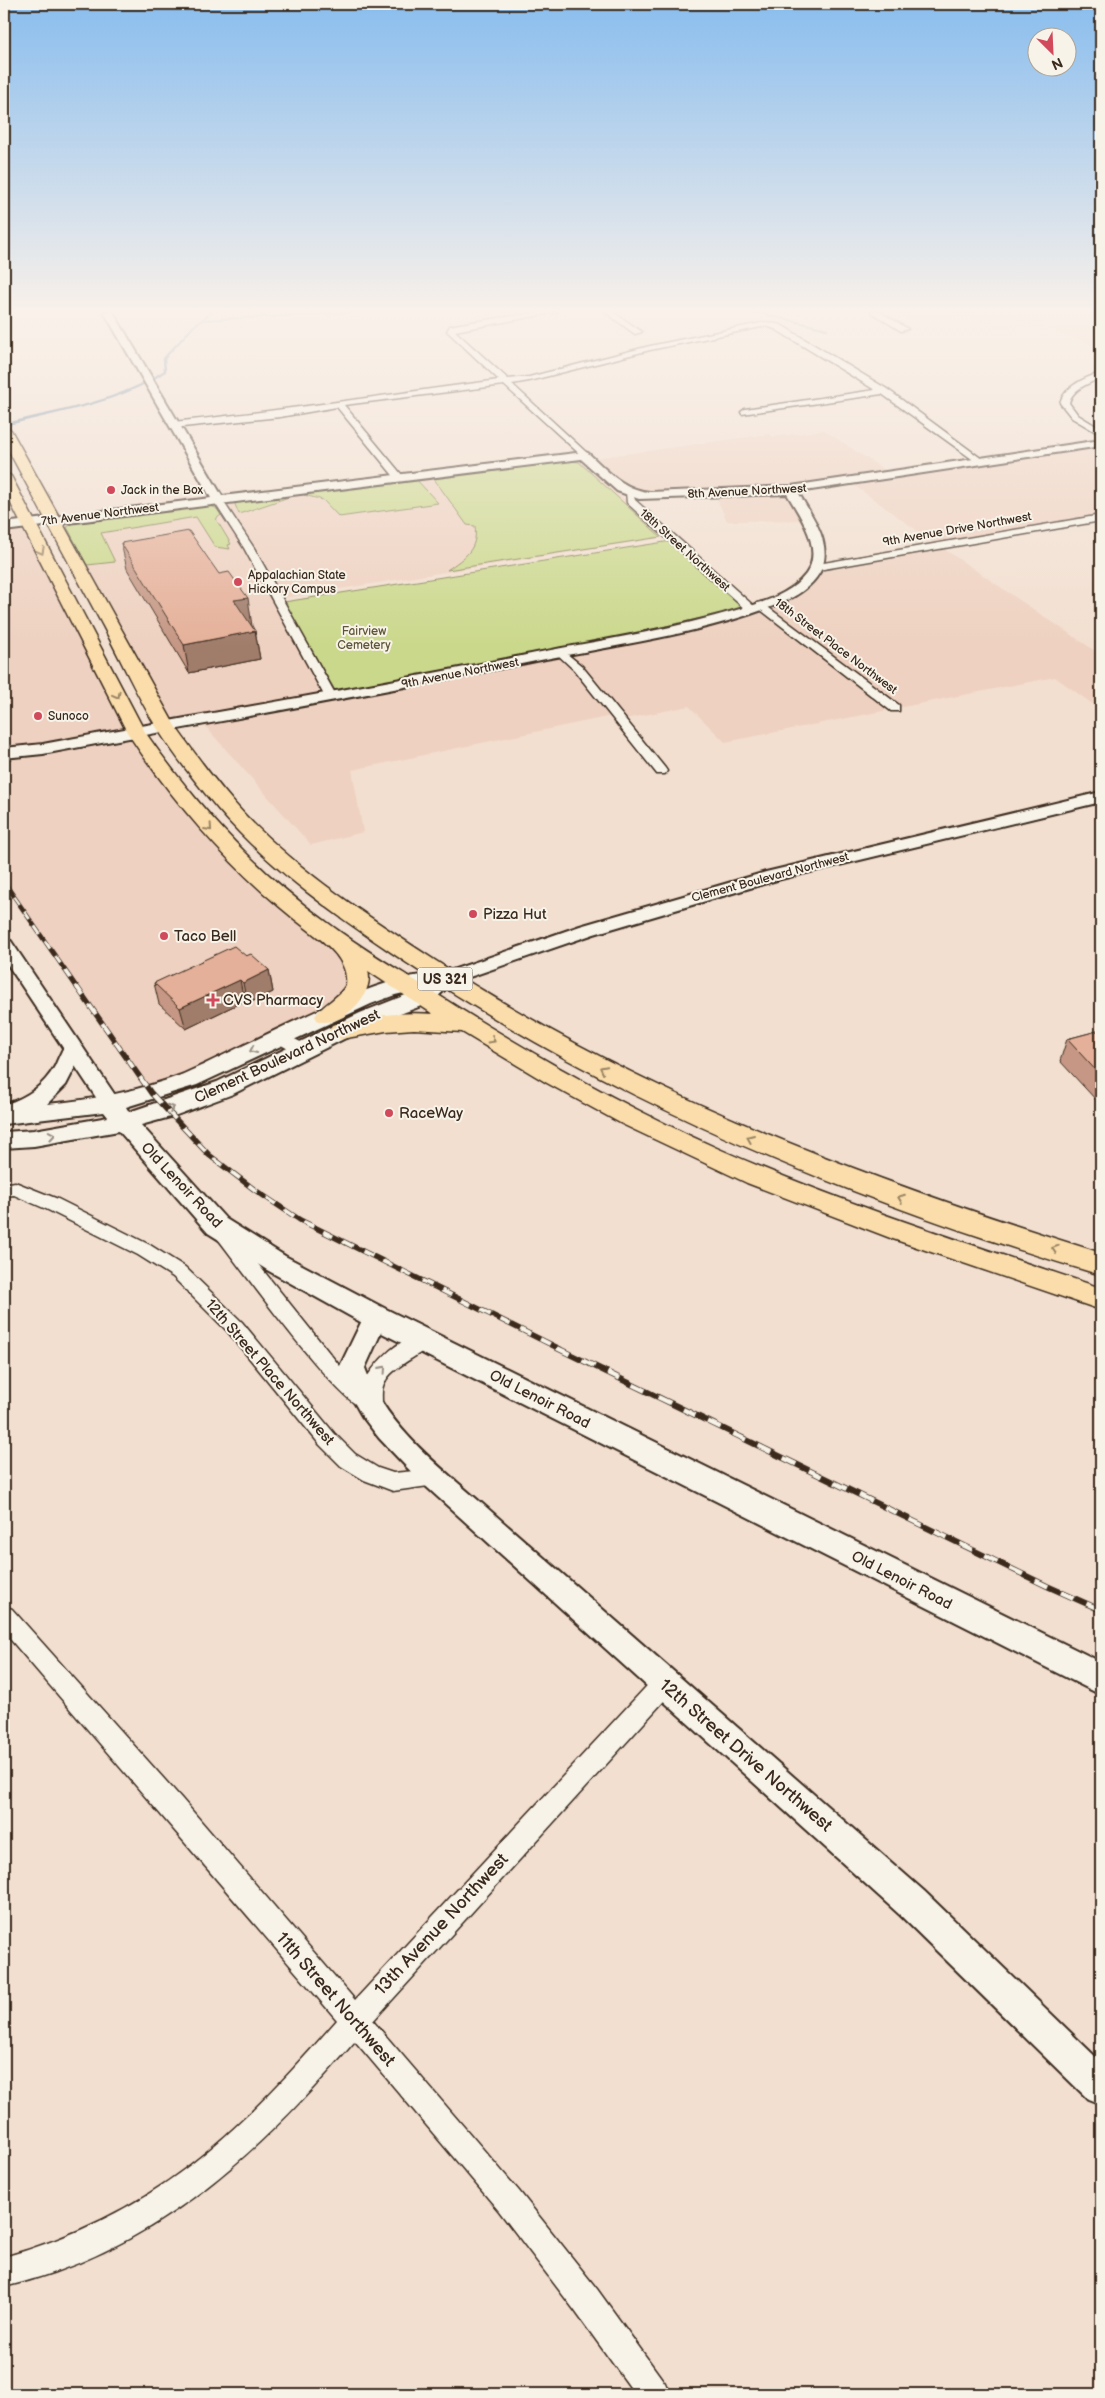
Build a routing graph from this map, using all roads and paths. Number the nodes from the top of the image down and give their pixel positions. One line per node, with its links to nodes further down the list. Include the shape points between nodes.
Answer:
1 (184, 424): 6 (street)
2 (355, 424): 13 (street)
3 (550, 424): 10 (street, 18th Street Northwest)
4 (929, 424): 11 (street)
5 (1087, 424): 8 (street)
6 (173, 425): 16 (street)
7 (4, 430): 17 (highway, US 321)
8 (1101, 432)
9 (1101, 443): 11 (street, 8th Avenue Northwest)
10 (584, 456): 13 (street, 7th Avenue Northwest); 15 (street, 18th Street Northwest, via 618,488)
11 (982, 462): 14 (street, 8th Avenue Northwest)
12 (4, 476): 19 (highway, US 321)
13 (399, 478): 16 (street, 7th Avenue Northwest)
14 (791, 490): 15 (street, 8th Avenue Northwest, via 650,496); 21 (street, via 816,539 820,554)
15 (629, 493): 22 (street, 18th Street Northwest, via 630,501)
16 (218, 500): 17 (street, 7th Avenue Northwest); 24 (street, via 249,548)
17 (52, 520): 19 (street, 7th Avenue Northwest); 26 (highway, US 321)
18 (1099, 521): 21 (street, 9th Avenue Drive Northwest)
19 (27, 524): 20 (street, 7th Avenue Northwest); 27 (highway, US 321, one-way to 27)
20 (4, 527)
21 (818, 567): 22 (street, 9th Avenue Northwest, via 799,588)
22 (756, 607): 23 (street, 9th Avenue Northwest, via 722,618); 25 (street, 18th Street Place Northwest)
23 (561, 652): 24 (street, 9th Avenue Northwest); 29 (street, via 578,668)
24 (331, 697): 26 (street, 9th Avenue Northwest)
25 (895, 708)
26 (166, 727): 27 (street, 9th Avenue Northwest); 33 (highway, US 321, via 208,785 267,847 340,907)
27 (136, 732): 28 (street, 9th Avenue Northwest); 31 (highway, US 321, one-way to 31, via 177,792 234,856)
28 (4, 753)
29 (661, 772)
30 (1101, 797): 33 (street, Clement Boulevard Northwest, via 772,876 588,930)
31 (323, 930): 34 (highway, US 321); 36 (highway, via 353,960 360,974 358,988)
32 (4, 945): 39 (street)
33 (445, 979): 34 (main road, Clement Boulevard Northwest); 35 (main road, Clement Boulevard Northwest); 46 (highway, US 321, one-way to 33, via 923,1206 735,1132 577,1056)
34 (404, 984): 35 (highway, US 321); 36 (main road, Clement Boulevard Northwest)
35 (424, 997): 36 (main road, Clement Boulevard Northwest); 37 (highway, US 321)
36 (334, 1024): 37 (highway, via 406,1020); 38 (main road, Clement Boulevard Northwest); 40 (main road, Clement Boulevard Northwest)
37 (469, 1027): 47 (highway, US 321, one-way to 47, via 547,1073 710,1155 907,1234)
38 (280, 1037): 40 (street); 41 (main road, Clement Boulevard Northwest, one-way to 41, via 190,1079 151,1093)
39 (73, 1050): 41 (street); 42 (main road, via 61,1076 41,1097)
40 (303, 1050): 41 (main road, Clement Boulevard Northwest, one-way to 40, via 166,1110 225,1088)
41 (117, 1112): 42 (main road); 43 (main road, one-way to 41, via 34,1138); 45 (main road, Old Lenoir Road)
42 (4, 1115)
43 (4, 1140)
44 (4, 1190): 51 (street, 12th Street Place Northwest, via 15,1188 52,1204 137,1246 179,1272 234,1327 348,1460 393,1482)
45 (217, 1226): 48 (main road, Old Lenoir Road, via 276,1263); 50 (street, 12th Street Drive Northwest, via 332,1371)
46 (1101, 1264)
47 (1101, 1299)
48 (376, 1317): 49 (main road, Old Lenoir Road); 50 (street, via 352,1368 360,1390)
49 (425, 1342): 50 (street, one-way to 49, via 371,1406 370,1392 377,1377 397,1357); 53 (main road, Old Lenoir Road)
50 (381, 1420): 51 (street, 12th Street Drive Northwest)
51 (436, 1478): 54 (street, 12th Street Drive Northwest)
52 (4, 1616): 55 (street, 11th Street Northwest)
53 (1101, 1679)
54 (665, 1683): 55 (street, 13th Avenue Northwest); 56 (street, 12th Street Drive Northwest, via 912,1903)
55 (354, 2019): 57 (street, 13th Avenue Northwest, via 275,2108 212,2167 154,2209 85,2244); 58 (street, 11th Street Northwest, via 509,2201)
56 (1101, 2086)
57 (4, 2272)
58 (654, 2394)

